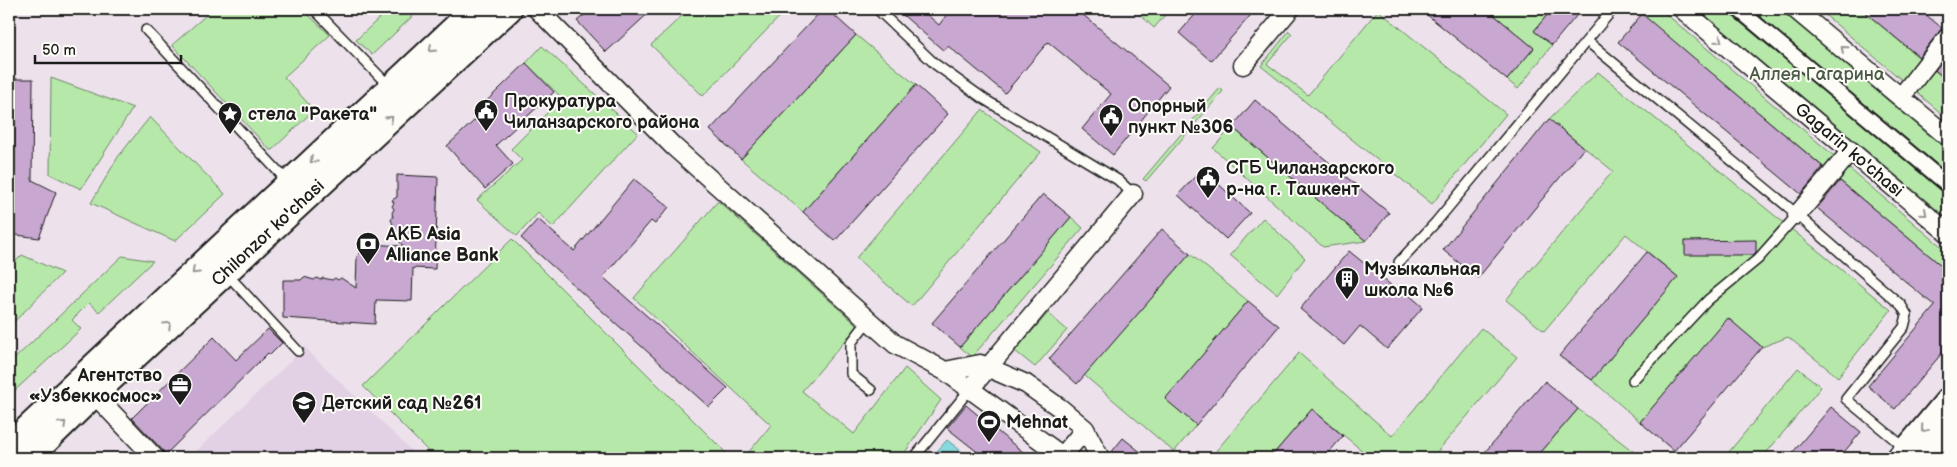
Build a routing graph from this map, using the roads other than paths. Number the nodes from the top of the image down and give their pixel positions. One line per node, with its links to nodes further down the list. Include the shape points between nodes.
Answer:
1 (314, 9): 15 (lane)
2 (510, 9): 25 (main road, Chilonzor ko'chasi, one-way to 2)
3 (537, 9): 26 (street, via 673,146)
4 (877, 9): 21 (lane, via 935,64 984,99 1118,180)
5 (1290, 9): 14 (street)
6 (1614, 9): 13 (lane)
7 (1682, 9): 18 (street, Gagarin ko'chasi, one-way to 18)
8 (1738, 9): 20 (street)
9 (1795, 9): 16 (street, one-way to 9)
10 (468, 11): 15 (main road, Chilonzor ko'chasi, one-way to 15)
11 (146, 30): 19 (lane)
12 (1948, 37): 16 (street)
13 (1587, 41): 22 (lane); 24 (lane)
14 (1243, 65)
15 (390, 88): 19 (main road, Chilonzor ko'chasi, one-way to 19)
16 (1901, 97): 17 (street)
17 (1948, 137)
18 (1851, 151): 22 (street); 23 (street, Gagarin ko'chasi, one-way to 23)
19 (289, 183): 31 (main road, Chilonzor ko'chasi, one-way to 31)
20 (1948, 185)
21 (1133, 194): 28 (street, via 1050,290)
22 (1797, 215): 30 (lane, via 1758,259 1708,300); 38 (lane, via 1886,290 1908,315 1904,327 1846,399)
23 (1948, 234)
24 (1399, 262)
25 (226, 272): 27 (lane); 31 (main road, Chilonzor ko'chasi, one-way to 25)
26 (868, 321): 29 (street, via 894,344); 33 (lane, via 851,343 851,374)
27 (298, 351)
28 (989, 368): 29 (street, via 980,364); 32 (street); 35 (street, via 1026,384)
29 (945, 371): 32 (street)
30 (1633, 380)
31 (87, 387): 37 (main road, Chilonzor ko'chasi); 39 (main road, Chilonzor ko'chasi, one-way to 31); 40 (street)
32 (970, 389): 41 (lane); 42 (street)
33 (871, 390)
34 (1948, 401): 38 (main road, one-way to 38)
35 (1085, 429): 42 (street); 43 (street)
36 (1948, 432): 38 (main road)
37 (9, 446)
38 (1911, 455)
39 (28, 458)
40 (155, 458)
41 (914, 458)
42 (1064, 458)
43 (1100, 458)

